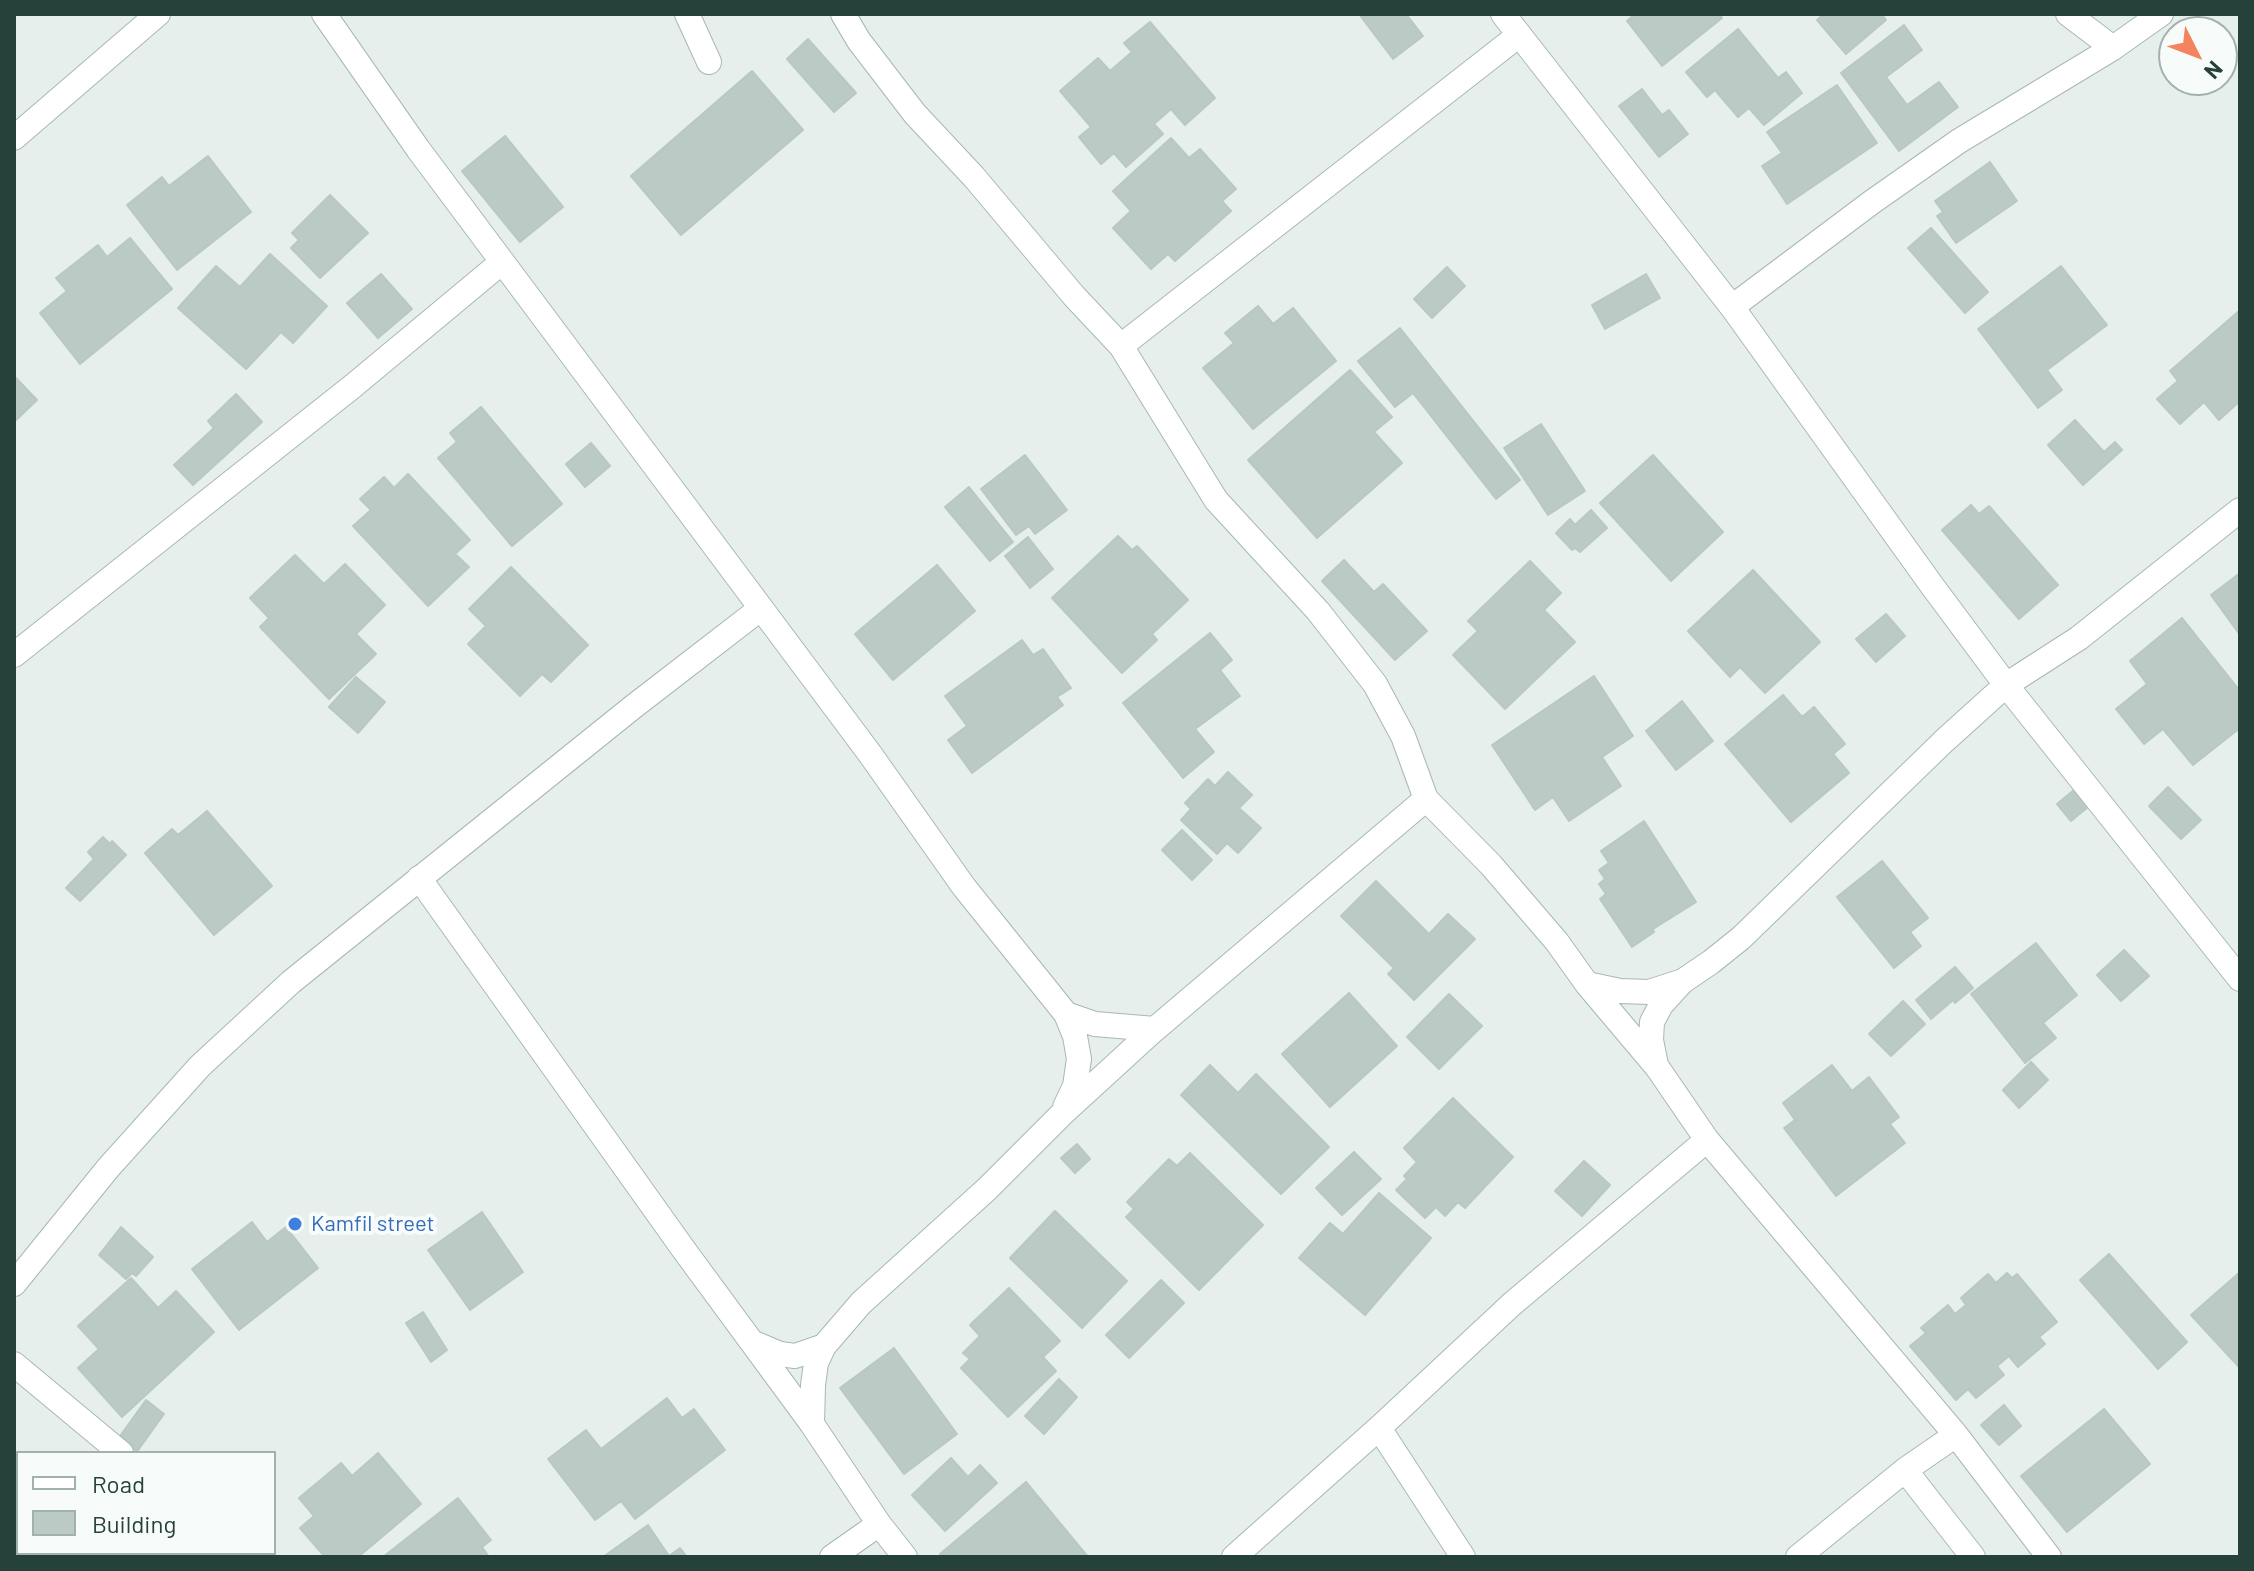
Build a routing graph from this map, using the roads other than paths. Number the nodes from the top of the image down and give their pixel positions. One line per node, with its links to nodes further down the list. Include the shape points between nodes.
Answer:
1 (158, 14): 11 (street)
2 (324, 14): 12 (street)
3 (687, 14): 10 (street)
4 (843, 14): 14 (street, via 915,114)
5 (1503, 14): 8 (street)
6 (2068, 14): 9 (street)
7 (2161, 14): 9 (street)
8 (1519, 35): 13 (street); 14 (street)
9 (2113, 48): 13 (street, via 1959,141)
10 (709, 62)
11 (14, 138)
12 (502, 262): 16 (street); 17 (street)
13 (1732, 307): 18 (street)
14 (1121, 346): 19 (street, via 1216,500 1318,611 1375,684 1403,736)
15 (2240, 510): 18 (street, via 2079,638)
16 (760, 609): 20 (street); 24 (street, via 964,887)
17 (14, 655)
18 (2006, 685): 21 (street); 22 (street, via 1741,938)
19 (1426, 799): 23 (street, via 1491,865); 25 (street)
20 (419, 878): 29 (street, via 291,982 200,1066); 30 (street)
21 (2240, 979)
22 (1683, 981): 23 (street, via 1649,992); 26 (street, via 1652,1022)
23 (1587, 984): 26 (street)
24 (1066, 1014): 25 (street, via 1095,1024); 27 (street, via 1079,1059 1075,1086)
25 (1155, 1029): 27 (street)
26 (1657, 1067): 28 (street)
27 (1062, 1114): 31 (street, via 861,1303)
28 (1707, 1140): 34 (street, via 1512,1304); 35 (street)
29 (14, 1284)
30 (754, 1343): 31 (street, via 795,1356); 33 (street)
31 (824, 1346): 33 (street, via 816,1363)
32 (14, 1364): 36 (street)
33 (812, 1424): 38 (street)
34 (1379, 1428): 41 (street); 42 (street)
35 (1956, 1435): 37 (street); 45 (street)
36 (119, 1451)
37 (1905, 1470): 43 (street); 44 (street)
38 (879, 1524): 39 (street); 40 (street)
39 (832, 1557)
40 (905, 1557)
41 (1234, 1557)
42 (1463, 1557)
43 (1798, 1557)
44 (1973, 1557)
45 (2049, 1557)

